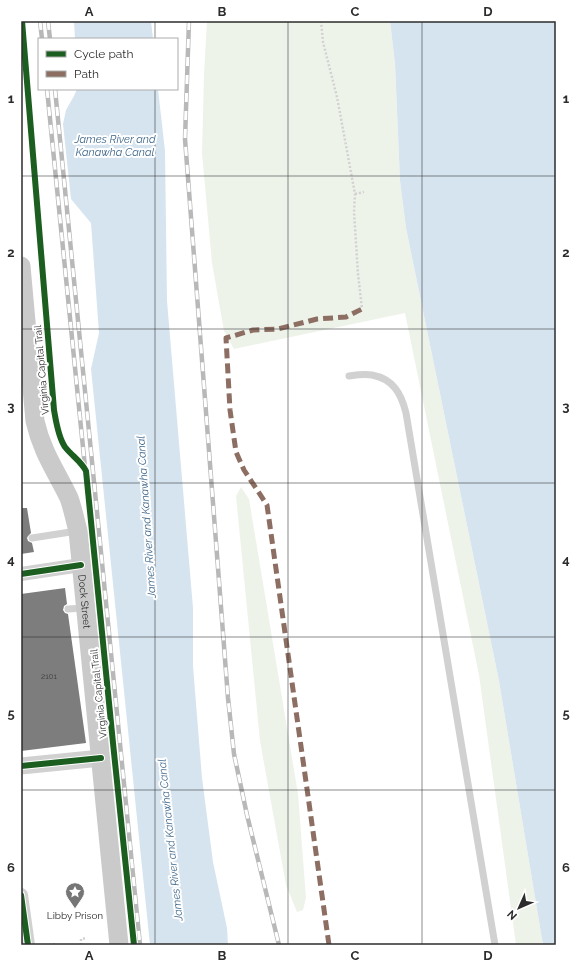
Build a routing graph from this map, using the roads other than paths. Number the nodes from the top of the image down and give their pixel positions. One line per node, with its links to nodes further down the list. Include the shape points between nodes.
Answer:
1 (21, 266): 2 (main road, Dock Street)
2 (24, 344): 4 (main road, Dock Street, via 39,438 73,508)
3 (349, 376): 13 (lane, via 371,375 386,380 396,388 405,406)
4 (78, 531): 5 (lane); 6 (main road, Dock Street)
5 (32, 538)
6 (81, 565): 7 (street); 8 (main road, Dock Street, via 76,609)
7 (21, 574)
8 (101, 758): 9 (street); 12 (main road, Dock Street)
9 (21, 766)
10 (21, 894): 11 (street)
11 (28, 945)
12 (118, 945)
13 (495, 945)

